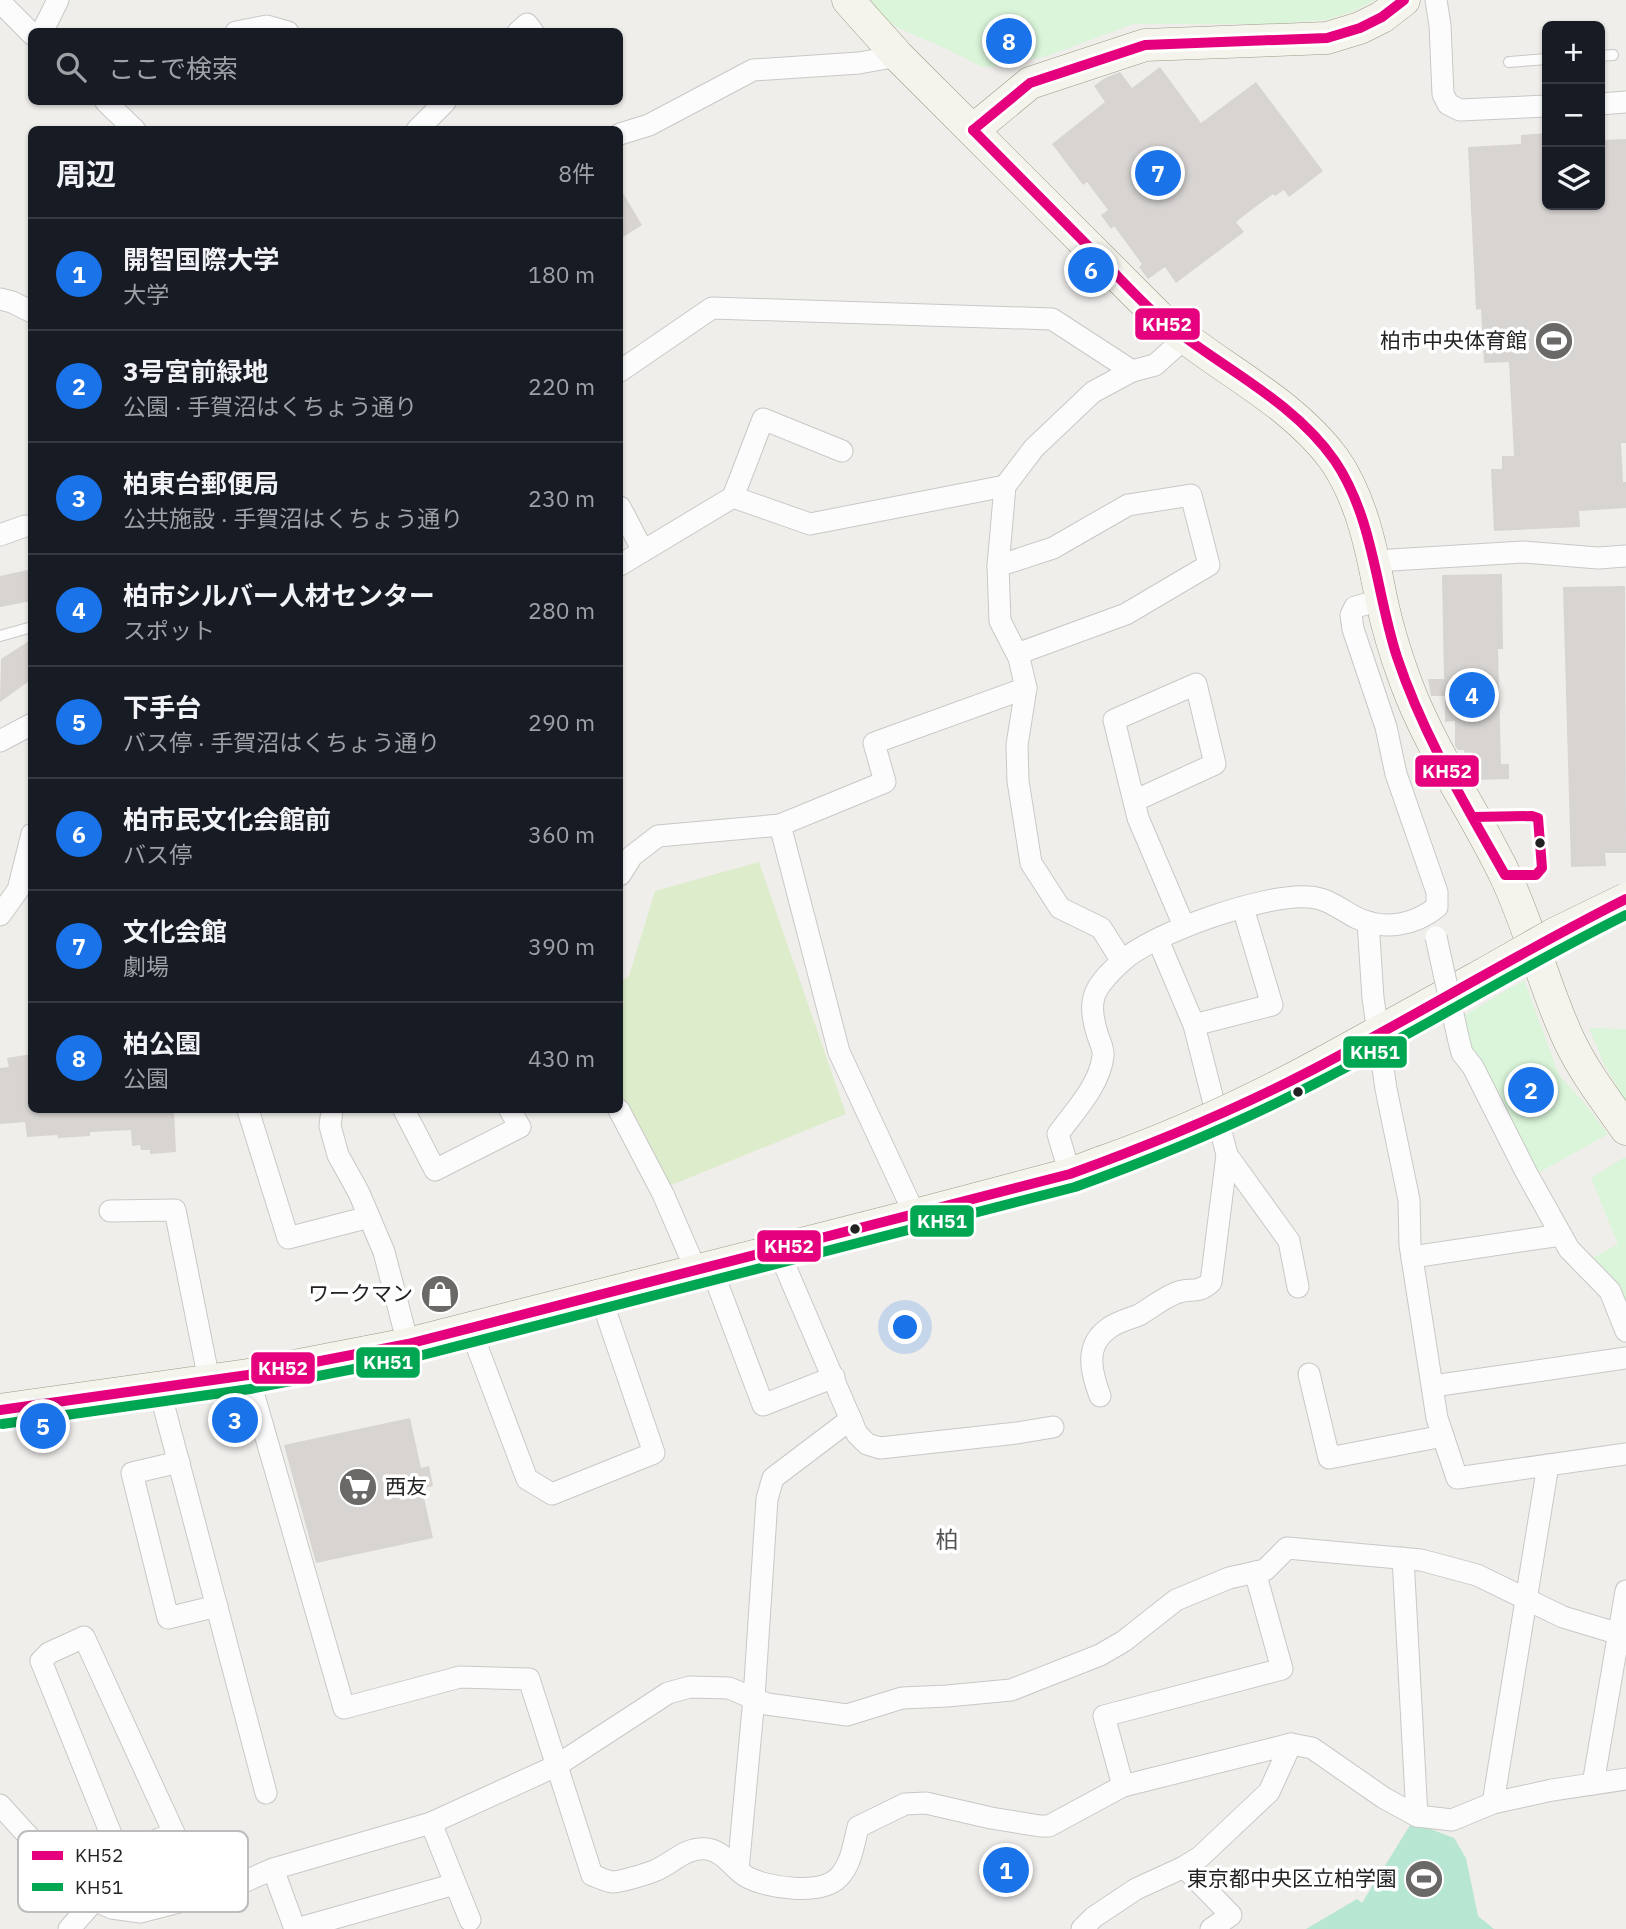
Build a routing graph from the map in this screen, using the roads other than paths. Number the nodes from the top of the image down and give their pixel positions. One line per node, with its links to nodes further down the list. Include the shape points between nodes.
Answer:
1 (58, 0): 6 (street)
2 (848, 0): 12 (street)
3 (1404, 0): 22 (street, via 1360,28 1327,38 1145,45 1030,83)
4 (1436, 0): 19 (street, via 1443,94 1448,104 1460,110)
5 (0, 2): 9 (street)
6 (45, 28)
7 (257, 28): 8 (street)
8 (274, 28)
9 (28, 30)
10 (1605, 55): 11 (lane)
11 (1613, 55)
12 (898, 56): 22 (street); 23 (street, via 753,69 649,125)
13 (1542, 59): 14 (lane)
14 (1509, 62)
15 (1626, 103): 16 (street)
16 (1605, 104)
17 (108, 105): 20 (street)
18 (434, 105): 21 (street)
19 (1542, 106)
20 (123, 125)
21 (420, 126)
22 (973, 131): 26 (street)
23 (623, 133)
24 (0, 299): 25 (street)
25 (28, 310)
26 (1184, 339): 28 (street, via 1155,365); 37 (street, via 1267,396 1322,445 1350,488)
27 (623, 369): 28 (street, via 712,308 1052,318)
28 (1132, 371): 30 (street, via 1093,392 1034,448)
29 (842, 451): 31 (street, via 762,419)
30 (1005, 486): 31 (street, via 810,524); 39 (street)
31 (733, 497): 35 (street)
32 (623, 513): 35 (street)
33 (28, 526): 34 (street)
34 (0, 534)
35 (643, 551): 38 (street)
36 (1626, 556): 37 (street, via 1522,552)
37 (1375, 561): 40 (street)
38 (623, 563)
39 (998, 566): 43 (street, via 1000,621); 43 (street, via 1053,548 1128,505 1191,495 1209,565 1126,614)
40 (1381, 600): 48 (street, via 1419,715); 54 (street, via 1355,607 1353,629 1437,892)
41 (28, 628): 42 (lane)
42 (0, 636)
43 (1017, 654): 44 (street)
44 (1026, 688): 49 (street, via 874,743 886,782); 60 (street, via 1017,745 1018,781 1031,863 1060,908 1101,928)
45 (28, 726): 46 (street)
46 (0, 741)
47 (1134, 802): 47 (street, via 1114,720 1196,684 1215,764); 58 (street)
48 (1473, 817): 52 (street); 52 (lane, via 1532,816 1541,823 1540,873)
49 (780, 825): 51 (street, via 658,836 632,856); 72 (street, via 839,1052)
50 (28, 851): 56 (street, via 19,890)
51 (623, 870)
52 (1505, 875): 68 (street, via 1569,1041)
53 (1626, 899): 62 (street, bridge)
54 (1437, 907): 57 (street, via 1405,925); 74 (street, bridge, via 1436,937 1462,1053)
55 (1243, 908): 57 (street, via 1292,896 1312,897); 58 (street); 61 (street, via 1272,1005)
56 (0, 915)
57 (1368, 922): 62 (street)
58 (1184, 926): 59 (street)
59 (1158, 940): 60 (street); 61 (street)
60 (1122, 961): 70 (street, via 1092,996 1091,1016 1104,1054 1096,1078 1058,1134)
61 (1194, 1025): 69 (street)
62 (1379, 1032): 70 (street, bridge, via 1268,1093); 76 (street, via 1409,1200)
63 (249, 1113): 73 (street, via 288,1238)
64 (332, 1113): 73 (street, via 330,1126 338,1155)
65 (406, 1113): 66 (street, via 435,1170 520,1127)
66 (512, 1113)
67 (621, 1113): 77 (street)
68 (1626, 1129)
69 (1227, 1155): 78 (street, via 1289,1241); 90 (street, via 1211,1282 1203,1289 1178,1292 1110,1327 1096,1340 1091,1373)
70 (1070, 1174): 72 (street)
71 (110, 1211): 87 (street, via 175,1210)
72 (915, 1215): 75 (street)
73 (369, 1217): 82 (street, via 384,1252)
74 (1562, 1235): 76 (street); 81 (street, via 1569,1250 1610,1291)
75 (778, 1250): 77 (street); 86 (street)
76 (1412, 1256): 88 (street)
77 (703, 1268): 79 (street); 86 (street, via 763,1405)
78 (1298, 1286)
79 (600, 1295): 80 (street); 80 (street, via 654,1453 552,1494 527,1479)
80 (470, 1328): 82 (street)
81 (1626, 1331)
82 (408, 1344): 85 (street)
83 (1626, 1358): 88 (street)
84 (1309, 1374): 94 (street, via 1329,1458)
85 (248, 1375): 87 (street); 106 (street, via 344,1707 460,1677 529,1679)
86 (834, 1377): 92 (street)
87 (209, 1380): 89 (street)
88 (1433, 1386): 94 (street)
89 (159, 1388): 91 (street); 96 (street)
90 (1100, 1396)
91 (0, 1410)
92 (851, 1419): 93 (street, via 857,1434 880,1448); 104 (street, via 773,1478 766,1499)
93 (1053, 1427)
94 (1443, 1436): 97 (street, via 1457,1478)
95 (1626, 1454): 97 (street)
96 (178, 1462): 102 (street); 102 (street, via 132,1473 168,1618)
97 (1548, 1465): 101 (street)
98 (1403, 1558): 99 (street, via 1287,1548 1265,1570); 101 (street, via 1477,1575); 113 (street)
99 (1255, 1572): 104 (street, via 1175,1600 1100,1655 1011,1690 902,1698 847,1715 767,1704); 109 (street, via 1282,1669 1104,1716)
100 (1626, 1591): 103 (street)
101 (1527, 1600): 103 (street, via 1563,1617); 111 (street)
102 (217, 1606): 110 (street)
103 (1622, 1635): 108 (street)
104 (754, 1698): 106 (street, via 729,1688 690,1687 668,1693); 120 (street)
105 (1291, 1744): 109 (street); 113 (street, via 1312,1748); 118 (street, via 1269,1792)
106 (556, 1766): 114 (street); 120 (street, via 592,1875 613,1882 656,1871 685,1851 709,1849)
107 (1626, 1779): 108 (street)
108 (1593, 1784): 111 (street)
109 (1123, 1786): 120 (street, via 1049,1826 926,1803 905,1804 858,1827 847,1864 829,1884 804,1889 771,1886)
110 (266, 1793)
111 (1493, 1803): 113 (street, via 1452,1820)
112 (0, 1805): 115 (street)
113 (1417, 1816)
114 (431, 1823): 119 (street); 122 (street)
115 (24, 1831)
116 (110, 1831): 117 (street, via 41,1661 84,1637)
117 (173, 1831)
118 (1184, 1867): 127 (street, via 1136,1889); 128 (street, via 1231,1915)
119 (273, 1869): 121 (street); 126 (street)
120 (738, 1870)
121 (248, 1880)
122 (455, 1884): 124 (street); 126 (street)
123 (82, 1912): 125 (street)
124 (470, 1920)
125 (69, 1929)
126 (295, 1929)
127 (1082, 1929)
128 (1211, 1929)

